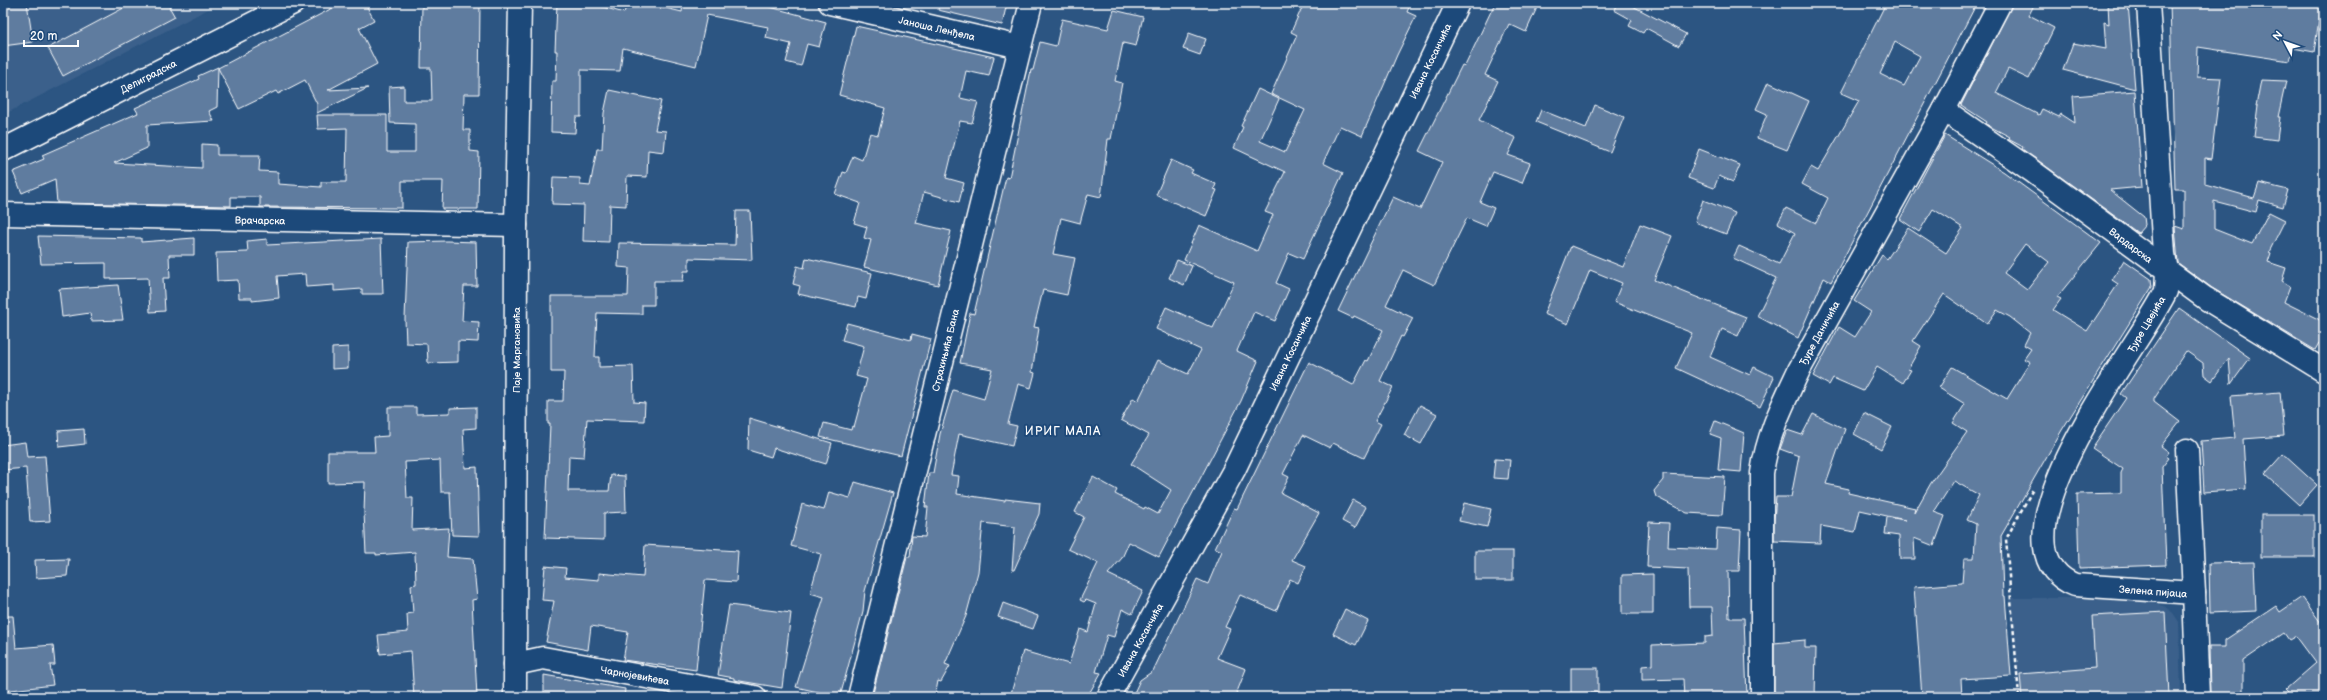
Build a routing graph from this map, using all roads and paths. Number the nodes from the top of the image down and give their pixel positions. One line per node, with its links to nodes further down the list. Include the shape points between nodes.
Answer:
1 (293, 3): 10 (street, Делиградска)
2 (520, 3): 12 (street, Паје Маргановића)
3 (830, 3): 8 (street, Јаноша Ленђела)
4 (1031, 3): 8 (street, Страхињића Бана)
5 (1458, 3): 23 (street, Ивана Косанчића, via 1234,470)
6 (2000, 3): 9 (street, Ђуре Даничића)
7 (2148, 3): 13 (street, Ђуре Цвејића)
8 (1020, 47): 22 (street, Страхињића Бана)
9 (1944, 110): 13 (street, Вардарска, via 2032,171); 24 (street, Ђуре Даничића, via 1799,370 1779,410 1768,441 1762,473)
10 (3, 150)
11 (3, 214): 12 (street, Врачарска)
12 (516, 225): 19 (street, Паје Маргановића)
13 (2166, 271): 14 (street, Вардарска); 17 (street, Ђуре Цвејића, via 2166,291 2161,302 2084,423 2058,476 2050,501 2046,542 2049,560)
14 (2324, 371)
15 (2187, 450): 18 (street)
16 (2035, 484): 25 (path, via 2006,539)
17 (2060, 575): 18 (street, Зелена пијаца, via 2075,585)
18 (2194, 593): 26 (street, Зелена пијаца)
19 (515, 664): 20 (street, Паје Маргановића); 21 (street, Чарнојевићева, via 543,658)
20 (515, 697)
21 (755, 697)
22 (859, 697)
23 (1108, 697)
24 (1762, 697)
25 (2020, 697)
26 (2198, 697)

